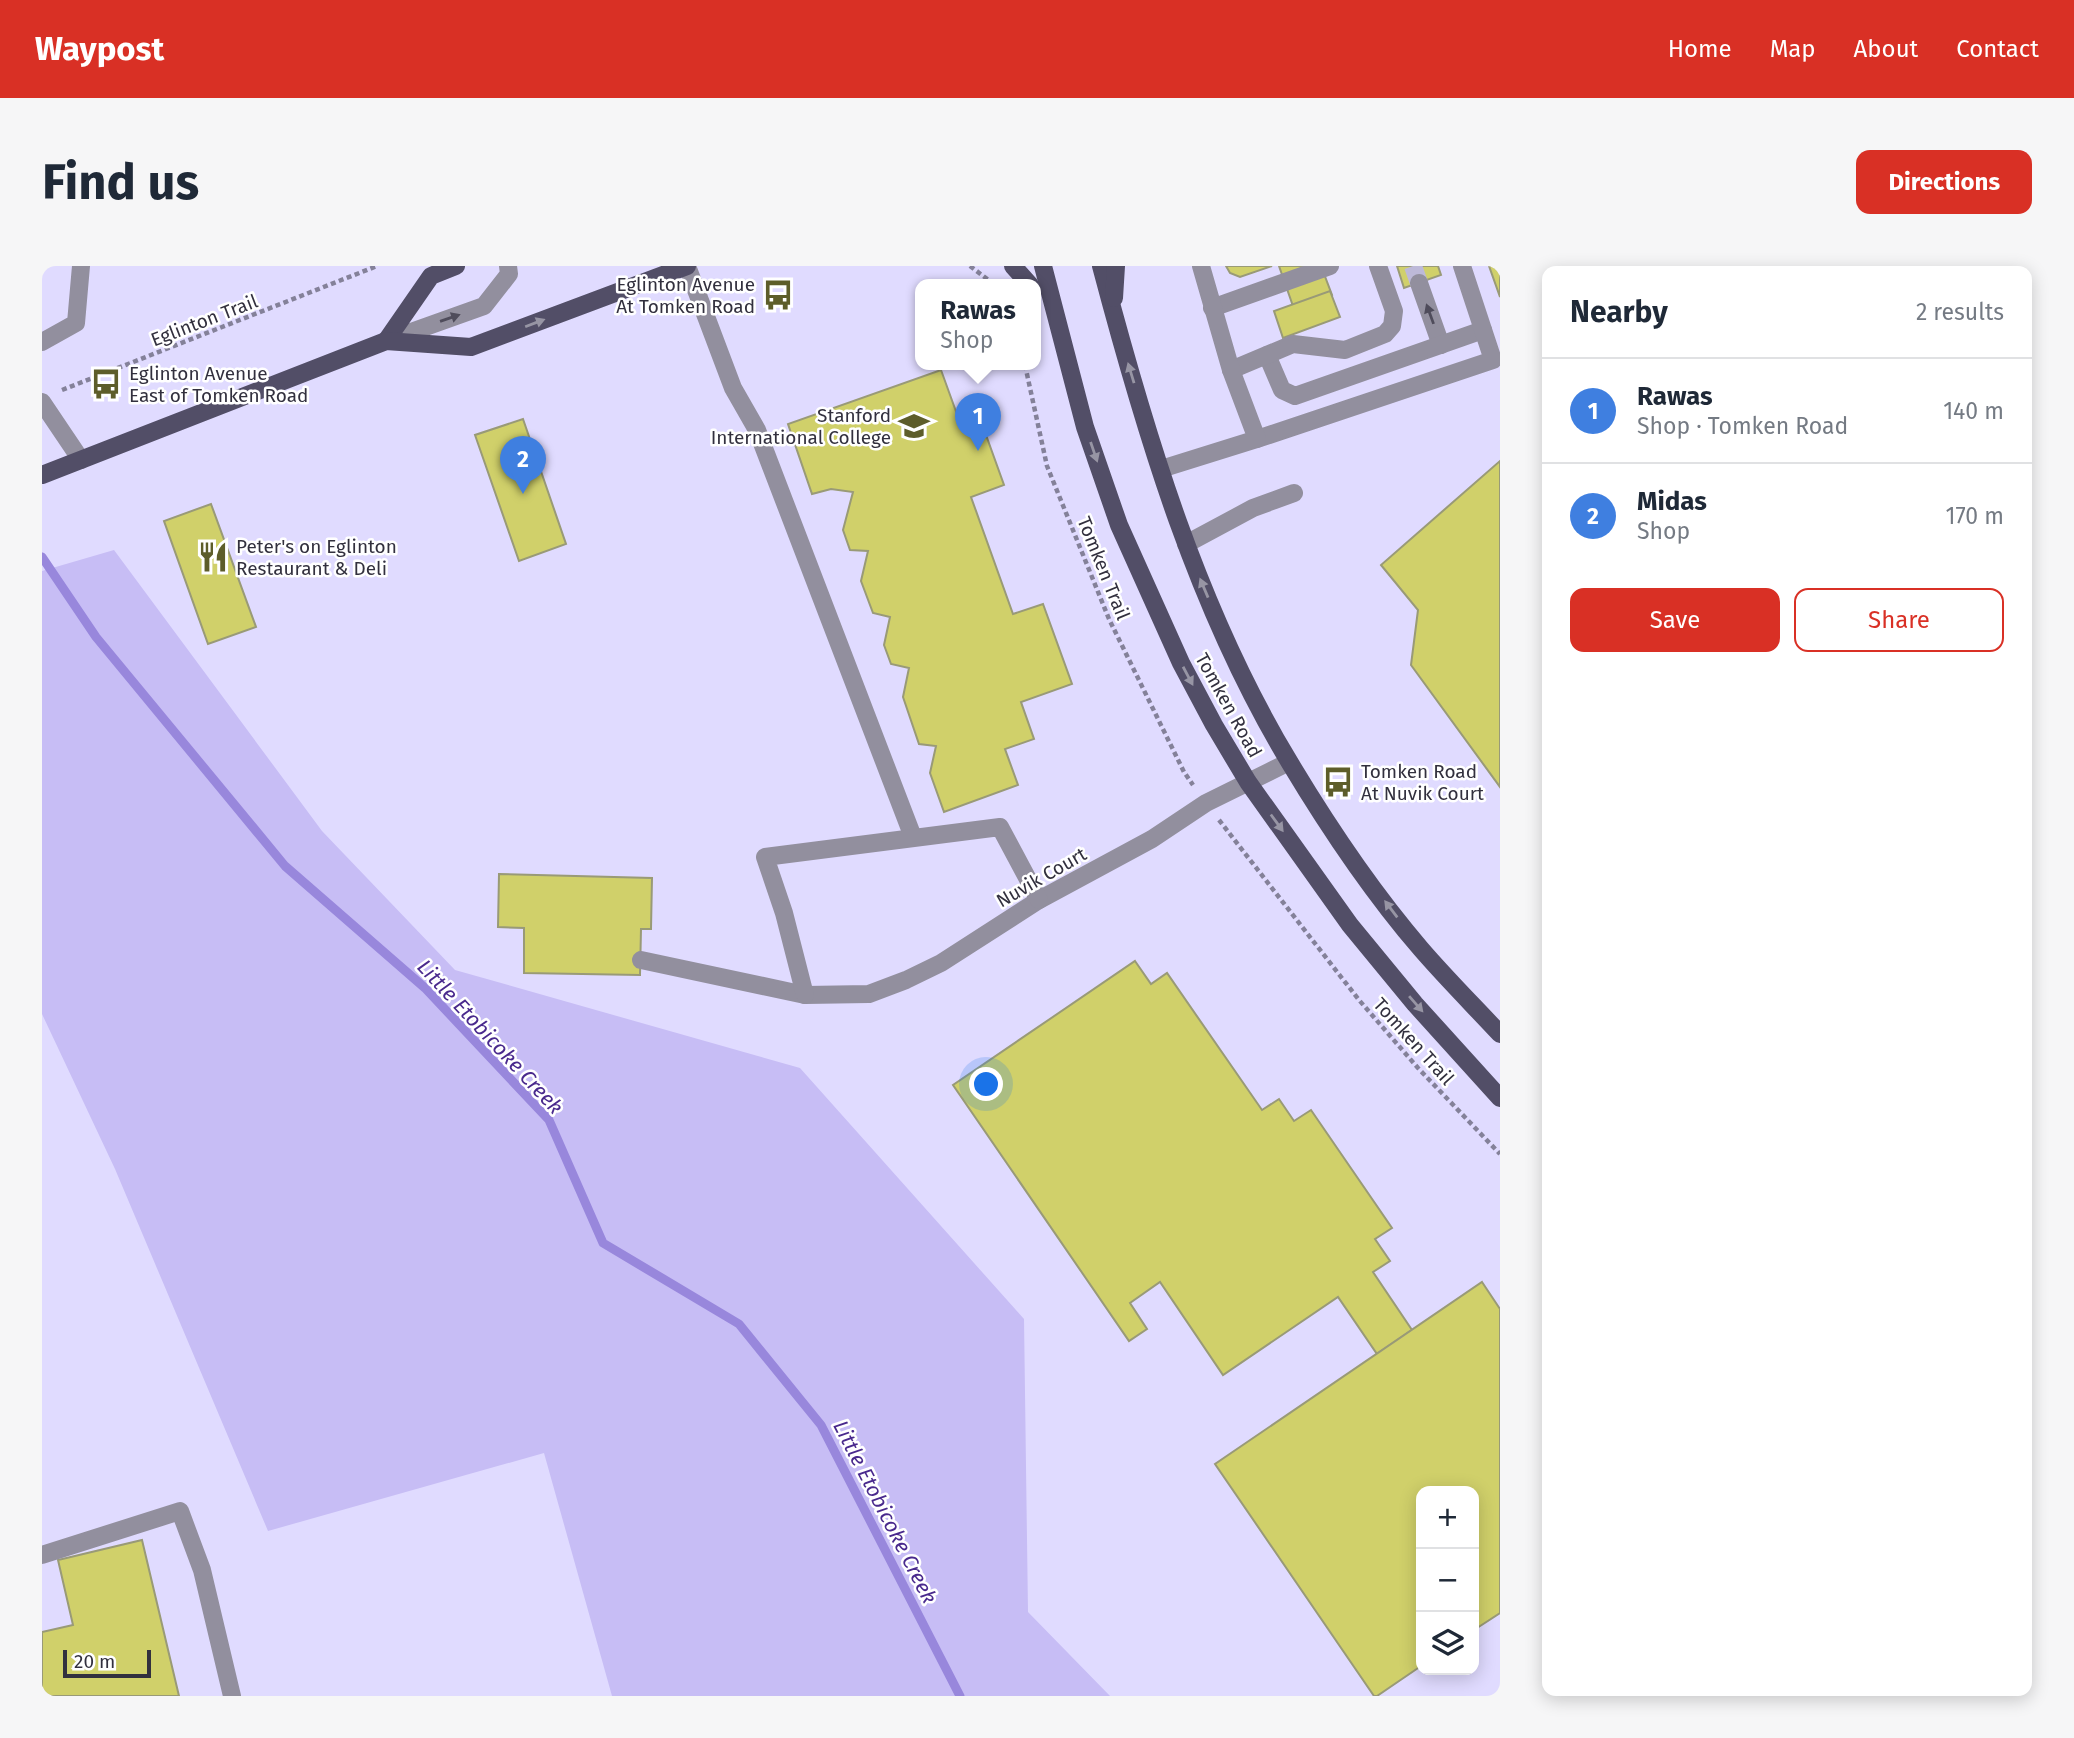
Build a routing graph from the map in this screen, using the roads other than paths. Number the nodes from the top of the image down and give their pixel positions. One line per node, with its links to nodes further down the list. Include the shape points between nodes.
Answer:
1 (81, 266): 19 (street, via 76,323)
2 (456, 266): 18 (main road, via 431,276)
3 (508, 266): 18 (street, one-way to 3, via 484,306 509,274)
4 (687, 266): 18 (main road, one-way to 4, via 471,347); 32 (street, via 733,388 757,430)
5 (1043, 266): 15 (main road, Tomken Road)
6 (1101, 266): 16 (main road, Tomken Road)
7 (1116, 266): 16 (main road)
8 (1201, 266): 14 (street)
9 (1330, 266): 14 (street)
10 (1378, 266): 21 (street, via 1394,312 1385,334 1345,350 1296,344)
11 (1462, 266): 17 (street)
12 (1419, 282): 20 (street, one-way to 12)
13 (1041, 298): 15 (main road)
14 (1212, 308): 22 (street)
15 (1056, 315): 31 (main road, Tomken Road, one-way to 31, via 1085,427 1119,525 1181,663)
16 (1113, 315): 26 (main road, Tomken Road, one-way to 16)
17 (1483, 330): 20 (street); 24 (street, via 1493,360)
18 (386, 341): 25 (main road)
19 (42, 342)
20 (1441, 345): 21 (street, via 1295,396 1282,390)
21 (1267, 355): 22 (street)
22 (1231, 370): 24 (street)
23 (42, 402): 25 (street)
24 (1257, 439): 26 (street)
25 (81, 460): 27 (main road)
26 (1161, 469): 29 (main road, Tomken Road)
27 (42, 475)
28 (1294, 493): 29 (street, via 1253,508)
29 (1186, 544): 30 (main road, Tomken Road, one-way to 29, via 1231,651)
30 (1289, 762): 31 (street, Nuvik Court); 36 (main road, Tomken Road, one-way to 30, via 1420,948 1345,850)
31 (1248, 782): 33 (street, Nuvik Court); 37 (main road, Tomken Road, one-way to 37, via 1350,925)
32 (913, 837): 33 (street, via 1000,828); 35 (street, via 765,858)
33 (1039, 900): 35 (street, Nuvik Court, via 906,980 869,994)
34 (641, 960): 35 (street, Nuvik Court)
35 (805, 995)
36 (1500, 1034)
37 (1500, 1098)
38 (42, 1555): 39 (street, via 180,1511 202,1570)
39 (232, 1696)

